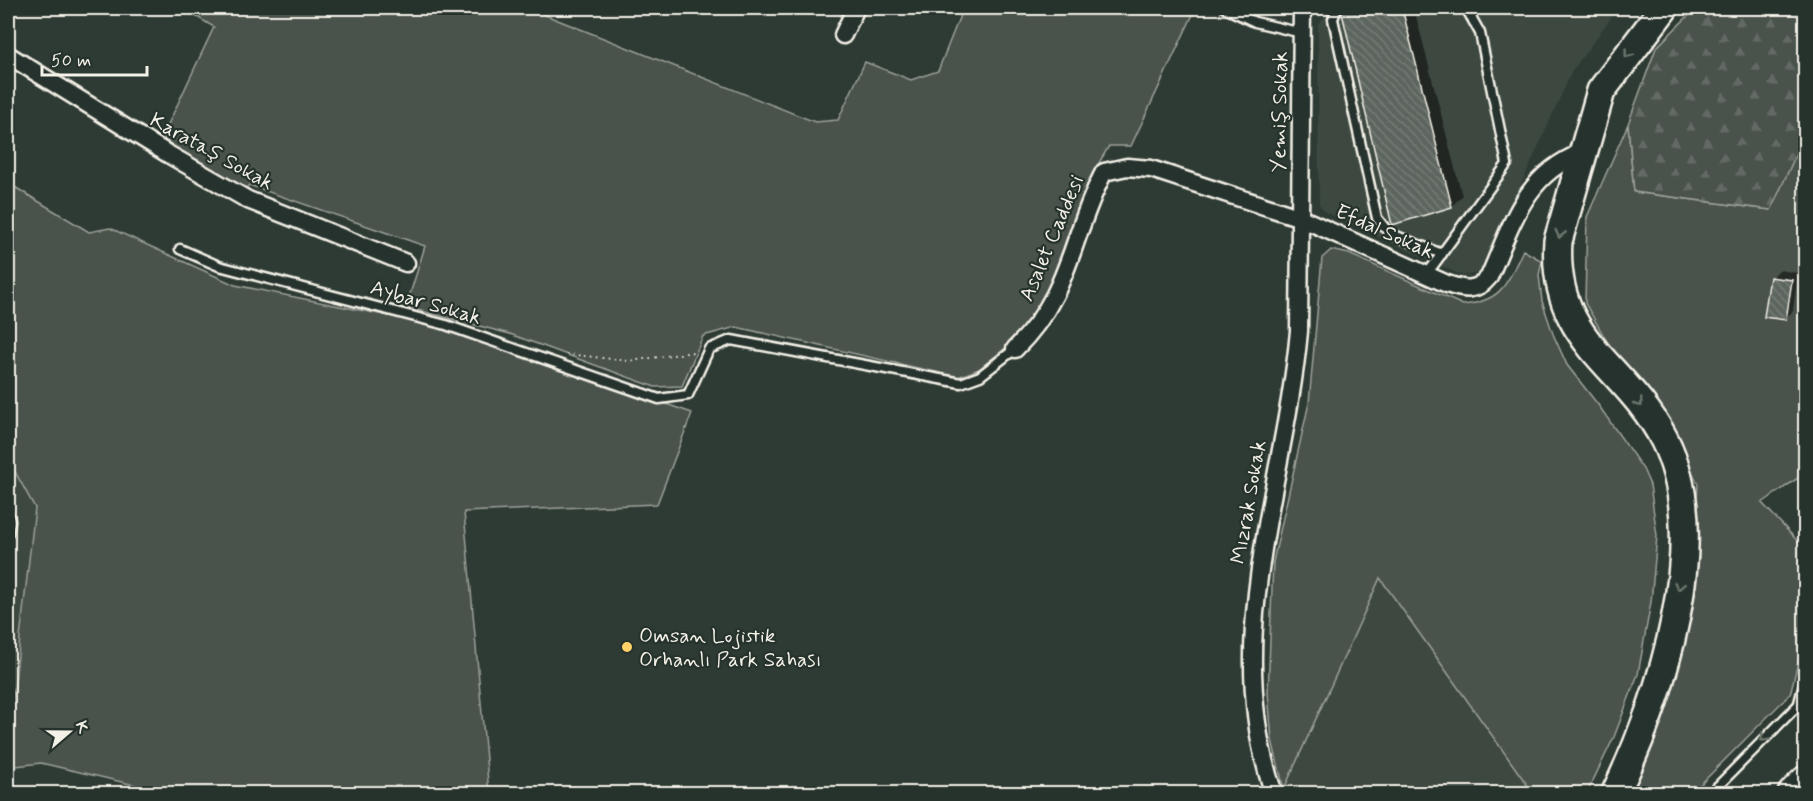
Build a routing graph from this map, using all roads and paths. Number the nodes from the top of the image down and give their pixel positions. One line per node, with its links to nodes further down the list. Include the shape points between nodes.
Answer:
1 (856, 8): 8 (street)
2 (1225, 8): 7 (lane, via 1255,22)
3 (1302, 8): 7 (street, Yemiş Sokak)
4 (1337, 8): 14 (lane, via 1333,19 1377,218 1389,233)
5 (1466, 8): 14 (lane, via 1480,33 1507,164)
6 (1664, 8): 10 (main road, one-way to 10, via 1600,91)
7 (1302, 33): 12 (street, Yemiş Sokak)
8 (843, 35)
9 (8, 55): 15 (street, Karataş Sokak, via 248,200)
10 (1581, 153): 16 (street, Efdal Sokak, via 1554,166 1533,186 1482,286 1460,289); 26 (main road, one-way to 26, via 1558,241 1559,274 1568,309 1585,342 1642,406 1664,439 1680,481 1685,526 1683,570 1655,698)
11 (1104, 171): 12 (street, Efdal Sokak, via 1127,167 1151,169); 17 (street, Asalet Caddesi, via 1060,286 1041,321)
12 (1301, 218): 16 (street, Efdal Sokak); 25 (street, Mızrak Sokak, via 1296,366 1258,576 1253,681 1256,720)
13 (180, 249): 18 (lane, Aybar Sokak, via 219,266 446,325 659,399 688,395)
14 (1442, 254): 16 (lane)
15 (406, 263)
16 (1427, 274)
17 (1015, 349): 18 (lane, via 980,376 961,383 731,340)
18 (709, 350): 19 (path, via 630,361)
19 (559, 353)
20 (8, 513): 21 (lane)
21 (8, 533)
22 (1806, 676): 23 (lane)
23 (1802, 700): 27 (lane, one-way to 27)
24 (1806, 782): 28 (highway)
25 (1274, 794)
26 (1615, 794)
27 (1710, 794)
28 (1793, 794)

